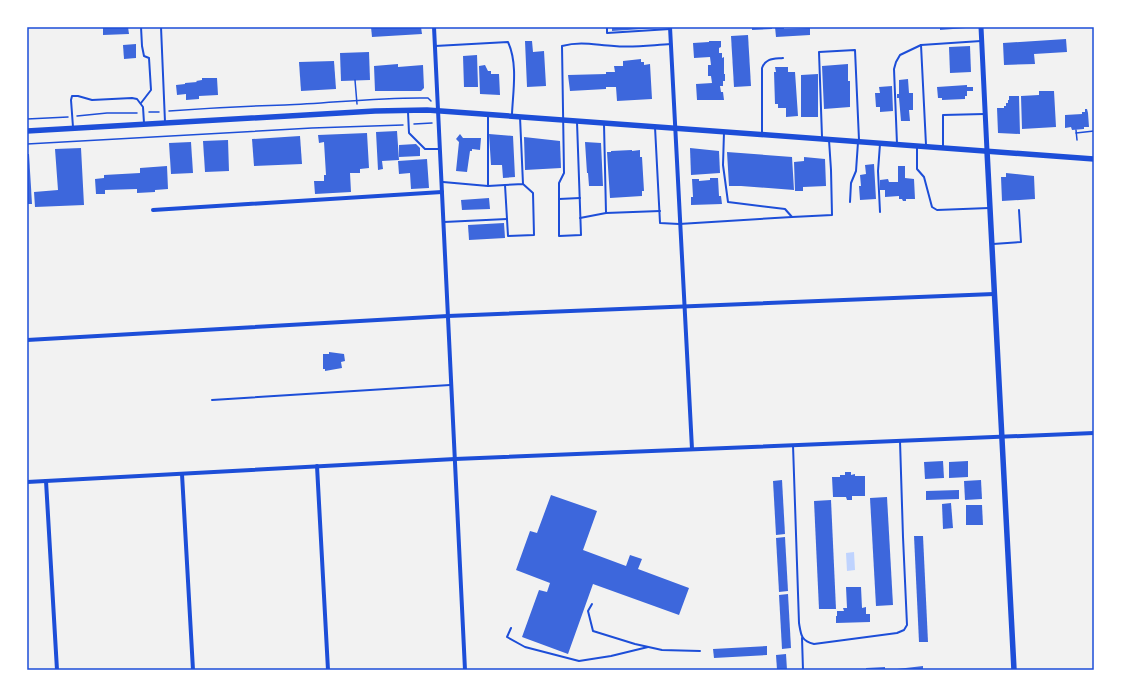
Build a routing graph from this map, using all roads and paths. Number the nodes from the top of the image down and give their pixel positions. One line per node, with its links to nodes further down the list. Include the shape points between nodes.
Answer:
1 (141, 27): 15 (lane, via 144,56 149,58 151,90)
2 (161, 27): 18 (lane)
3 (434, 27): 10 (street)
4 (607, 27): 6 (lane, via 607,33)
5 (981, 27): 7 (street)
6 (670, 28): 8 (street)
7 (982, 41): 9 (lane); 22 (street)
8 (671, 44): 27 (lane, via 616,47 572,43 562,46); 36 (street)
9 (921, 44): 48 (lane, via 900,54 894,69); 50 (lane)
10 (435, 46): 17 (street); 23 (lane, via 508,42 512,52 514,78)
11 (783, 58): 42 (lane, via 770,59 762,68)
12 (356, 80): 14 (path)
13 (428, 98): 14 (path)
14 (356, 100): 18 (path); 19 (path)
15 (140, 103): 20 (lane); 25 (lane, via 132,98 92,100 72,96)
16 (408, 110): 17 (main road); 19 (main road); 32 (lane)
17 (438, 110): 21 (main road); 52 (street)
18 (165, 112): 20 (path); 30 (lane)
19 (357, 112): 30 (main road)
20 (143, 113): 25 (path, via 107,113); 31 (lane)
21 (488, 114): 23 (main road); 58 (lane)
22 (985, 114): 51 (lane, via 943,115); 53 (street)
23 (512, 116): 24 (main road)
24 (520, 116): 27 (main road); 56 (lane)
25 (72, 117): 26 (path); 35 (lane)
26 (27, 119)
27 (563, 119): 28 (main road); 61 (lane, via 564,173 559,184)
28 (577, 120): 29 (main road); 60 (lane)
29 (604, 122): 34 (main road); 68 (lane)
30 (165, 123): 31 (main road)
31 (145, 124): 35 (main road)
32 (409, 124): 33 (path); 47 (path); 52 (lane, via 409,133 425,149)
33 (423, 124)
34 (655, 126): 36 (main road); 66 (lane)
35 (73, 128): 38 (main road)
36 (675, 128): 39 (main road); 73 (street)
37 (1076, 130): 41 (path)
38 (27, 131)
39 (724, 131): 42 (main road); 69 (lane, via 723,165 728,202 785,209)
40 (1094, 131): 41 (path)
41 (1076, 133): 44 (path)
42 (762, 134): 43 (main road)
43 (825, 139): 45 (main road); 45 (lane, via 819,52 855,50); 69 (lane, via 831,170 832,216)
44 (1076, 140)
45 (859, 141): 46 (main road); 62 (lane)
46 (880, 143): 48 (main road); 67 (lane)
47 (27, 144)
48 (897, 144): 49 (main road)
49 (917, 146): 50 (main road); 63 (lane, via 917,169 924,177 932,207 937,210)
50 (926, 146): 51 (main road)
51 (943, 147): 53 (main road)
52 (440, 149): 55 (street)
53 (987, 151): 54 (main road); 63 (main road)
54 (1094, 159)
55 (442, 182): 58 (lane); 59 (street)
56 (523, 184): 57 (lane); 71 (lane, via 533,193 534,235 508,236)
57 (505, 185): 58 (lane); 71 (lane)
58 (488, 186)
59 (442, 192): 64 (street); 72 (street)
60 (580, 198): 61 (lane); 70 (lane)
61 (558, 199): 70 (lane, via 559,236 581,235)
62 (850, 202)
63 (990, 208): 74 (main road)
64 (153, 210)
65 (1020, 210): 74 (lane, via 1021,242)
66 (660, 211): 68 (lane); 73 (lane, via 660,223)
67 (880, 212)
68 (606, 213): 70 (lane)
69 (792, 217): 73 (lane)
70 (580, 218)
71 (507, 219): 72 (lane)
72 (444, 222): 77 (street)
73 (680, 224): 76 (street)
74 (992, 244): 75 (main road)
75 (994, 294): 76 (street); 82 (main road)
76 (684, 307): 77 (street); 85 (street)
77 (448, 316): 78 (street); 79 (street)
78 (27, 340)
79 (451, 384): 80 (lane); 86 (street)
80 (212, 400)
81 (1094, 433): 82 (street)
82 (1002, 437): 83 (street); 101 (main road)
83 (900, 441): 84 (street); 93 (lane, via 908,625 897,634 814,644 807,643)
84 (793, 445): 85 (street); 93 (lane, via 799,623)
85 (692, 449): 86 (street)
86 (455, 459): 87 (street); 99 (street)
87 (317, 466): 88 (street); 98 (street)
88 (182, 474): 89 (street); 97 (street)
89 (46, 481): 90 (street); 96 (street)
90 (27, 482)
91 (592, 604): 94 (lane, via 588,612 593,630)
92 (511, 628): 94 (lane, via 507,637 525,647 579,661)
93 (802, 638): 100 (lane)
94 (648, 647): 95 (lane)
95 (700, 651)
96 (57, 670)
97 (193, 670)
98 (328, 670)
99 (465, 670)
100 (803, 670)
101 (1014, 670)

